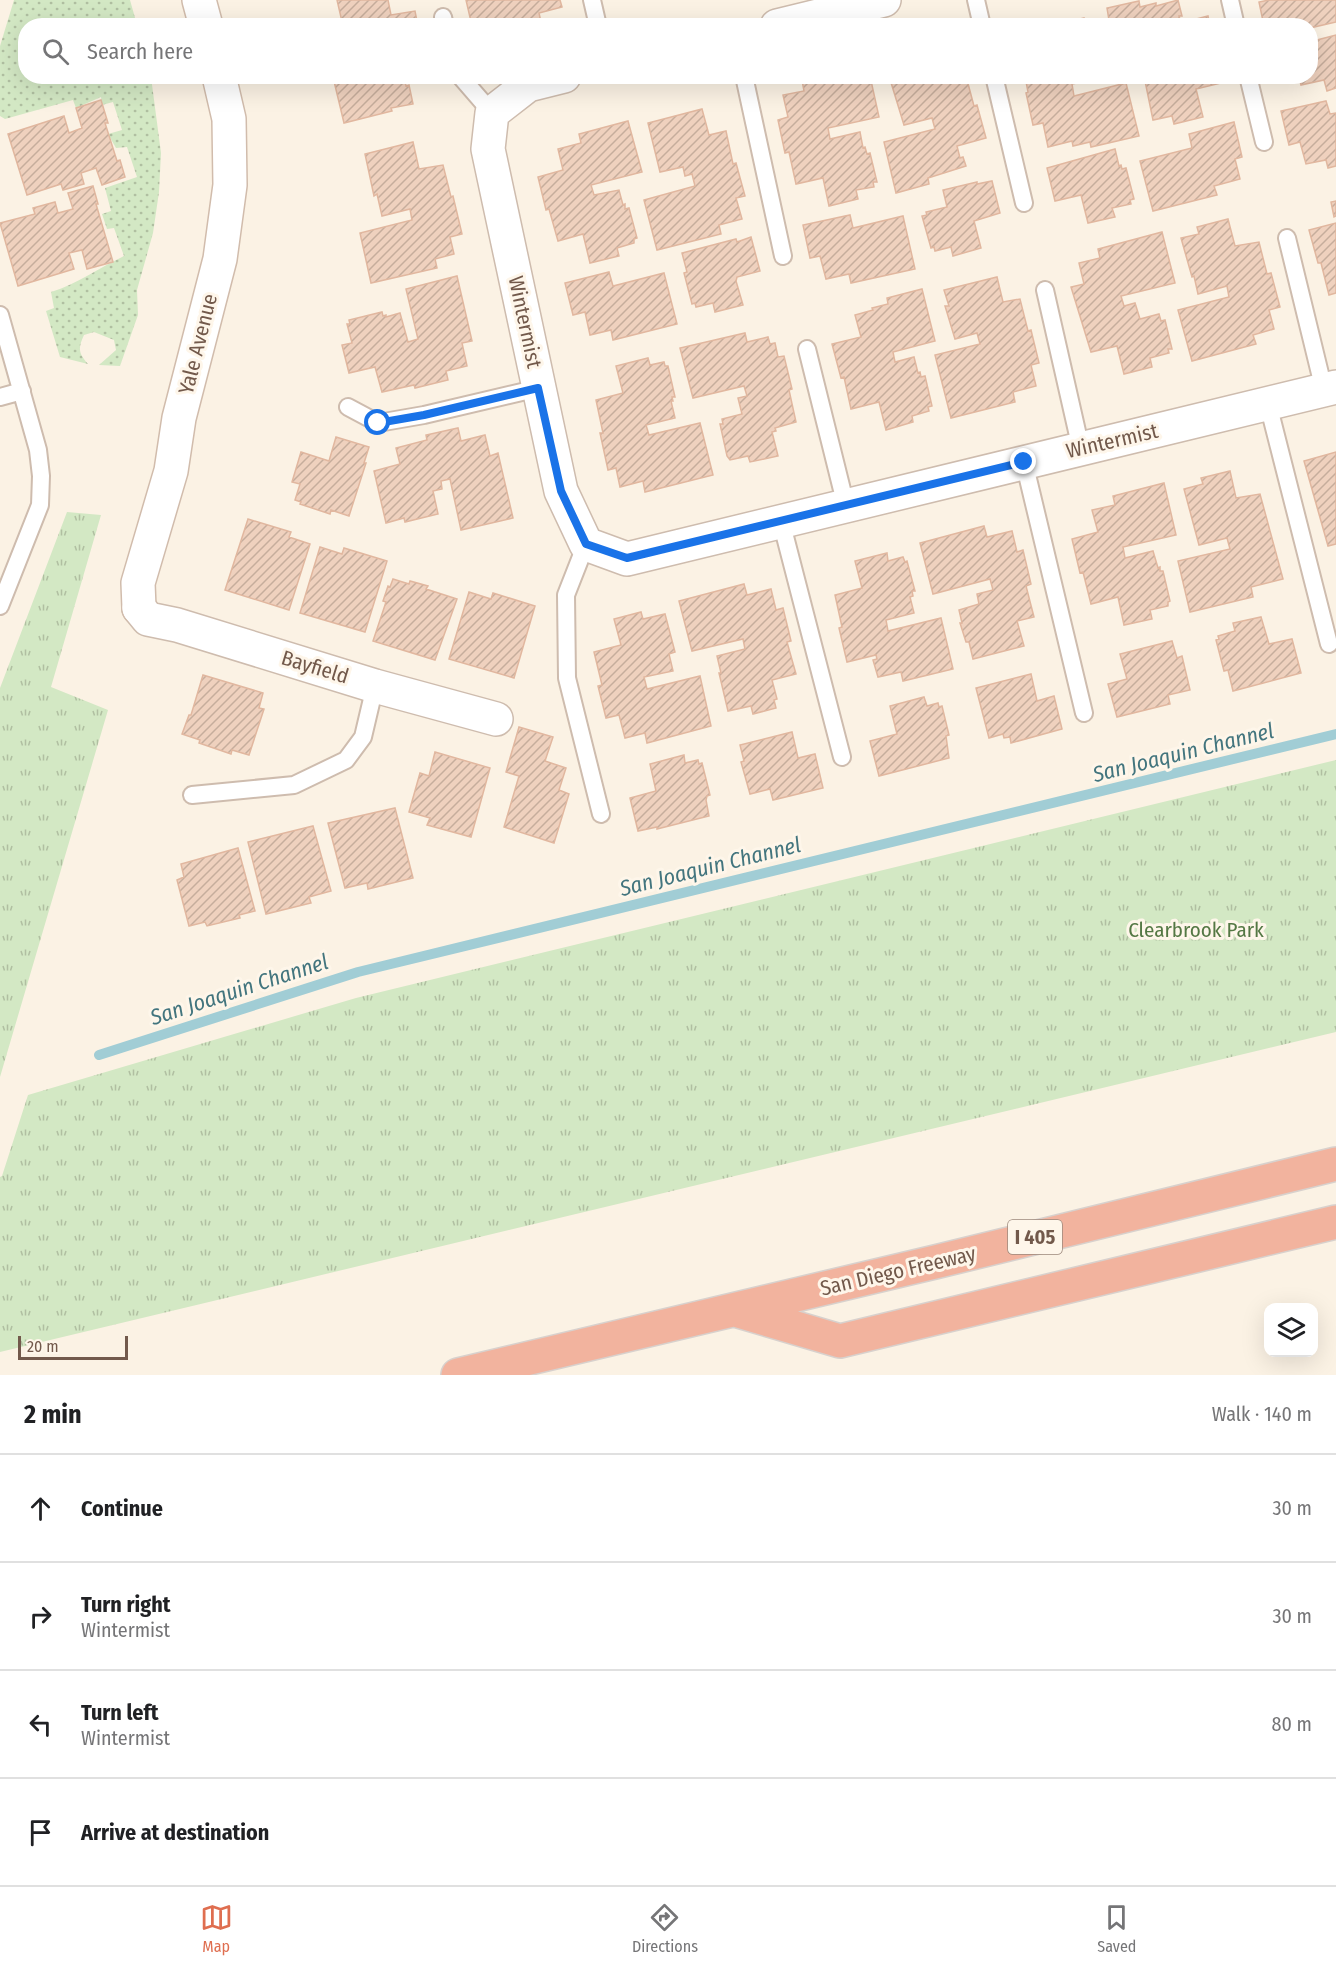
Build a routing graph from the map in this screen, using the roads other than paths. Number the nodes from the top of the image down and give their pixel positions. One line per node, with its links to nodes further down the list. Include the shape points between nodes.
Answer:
1 (199, 0): 7 (street)
2 (592, 0): 8 (lane)
3 (885, 0): 6 (street)
4 (976, 0): 10 (lane)
5 (1230, 0): 11 (lane)
6 (848, 4): 9 (street)
7 (204, 18)
8 (596, 18)
9 (803, 18)
10 (980, 18)
11 (1234, 18)
12 (221, 84): 38 (street, Yale Avenue, via 229,119 230,185 220,259 179,418 171,471 138,583)
13 (467, 84): 18 (lane)
14 (532, 84): 18 (street)
15 (746, 84): 22 (lane)
16 (996, 84): 20 (lane)
17 (1250, 84): 19 (lane)
18 (492, 113): 26 (street, Wintermist, via 488,149)
19 (1263, 142)
20 (1024, 203)
21 (1287, 238): 27 (lane)
22 (783, 256)
23 (1045, 290): 32 (lane)
24 (0, 315): 28 (lane)
25 (807, 349): 34 (lane)
26 (538, 388): 31 (lane, via 378,423); 36 (street, Wintermist, via 561,491)
27 (1330, 389): 30 (street, Wintermist)
28 (22, 391): 29 (lane); 37 (lane, via 38,450 40,505)
29 (0, 397)
30 (1268, 404): 32 (street, Wintermist); 39 (lane)
31 (348, 407)
32 (1081, 448): 33 (street, Wintermist)
33 (1024, 462): 34 (street, Wintermist); 41 (lane)
34 (846, 506): 35 (street, Wintermist)
35 (781, 521): 36 (street, Wintermist, via 627,558); 43 (lane)
36 (586, 544): 45 (lane, via 566,596 567,678)
37 (0, 606)
38 (139, 608): 40 (street, Bayfield, via 148,619)
39 (1329, 644)
40 (375, 686): 42 (street, Bayfield); 44 (lane, via 363,737 346,760 294,785)
41 (1084, 713)
42 (496, 719)
43 (842, 757)
44 (192, 795)
45 (601, 814)
46 (1336, 1164): 48 (highway, San Diego Freeway / I 405)
47 (1336, 1222): 48 (highway, via 840,1341)
48 (734, 1310): 49 (highway, San Diego Freeway / I 405)
49 (458, 1375)

